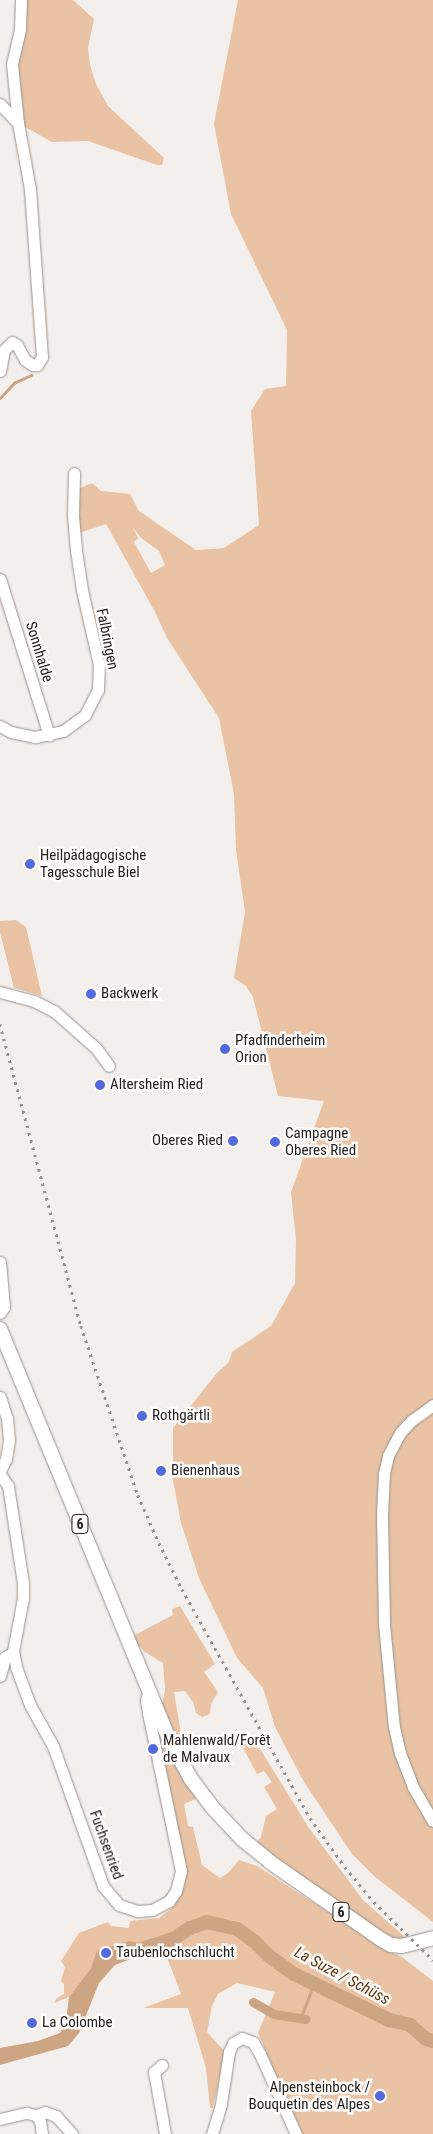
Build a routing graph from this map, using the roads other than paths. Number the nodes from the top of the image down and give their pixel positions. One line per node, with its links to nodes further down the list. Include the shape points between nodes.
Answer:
1 (21, 0): 3 (street, via 20,29 12,64)
2 (0, 104): 3 (street)
3 (18, 124): 4 (street, via 30,189 42,357 38,364 33,365 25,360 12,342 4,350)
4 (0, 371)
5 (74, 473): 8 (street, Falbringen, via 77,561 100,678 95,699 85,715 68,729)
6 (0, 578): 8 (street, Sonnhalde)
7 (0, 726): 8 (street, Falbringen, via 21,735)
8 (49, 735)
9 (0, 992): 10 (street, via 54,1010 96,1048)
10 (109, 1066)
11 (0, 1262): 12 (street, via 4,1307)
12 (0, 1313)
13 (0, 1329): 19 (main road, 6)
14 (0, 1397): 16 (street, via 9,1440 6,1460)
15 (433, 1405): 20 (street, via 400,1433 388,1456 382,1516 386,1653 394,1726 413,1787)
16 (0, 1472): 17 (street, via 8,1486 23,1583)
17 (13, 1653): 18 (street, via 5,1657); 19 (street, Fuchsenried, via 30,1706 54,1746 104,1886 119,1905 138,1911 152,1910 165,1904 176,1891 181,1871 148,1713 146,1700)
18 (0, 1676)
19 (150, 1691): 21 (main road, 6, via 170,1741 191,1779 242,1839 387,1943 402,1946)
20 (433, 1821)
21 (433, 1938)
22 (162, 2065): 27 (street, via 154,2072)
23 (36, 2115): 24 (street); 25 (street); 26 (street, via 42,2112 56,2116)
24 (0, 2119)
25 (42, 2134)
26 (72, 2134)
27 (165, 2134)
28 (212, 2134): 29 (street, via 221,2104 229,2052 233,2043 242,2038 253,2042 260,2054)
29 (296, 2134)

